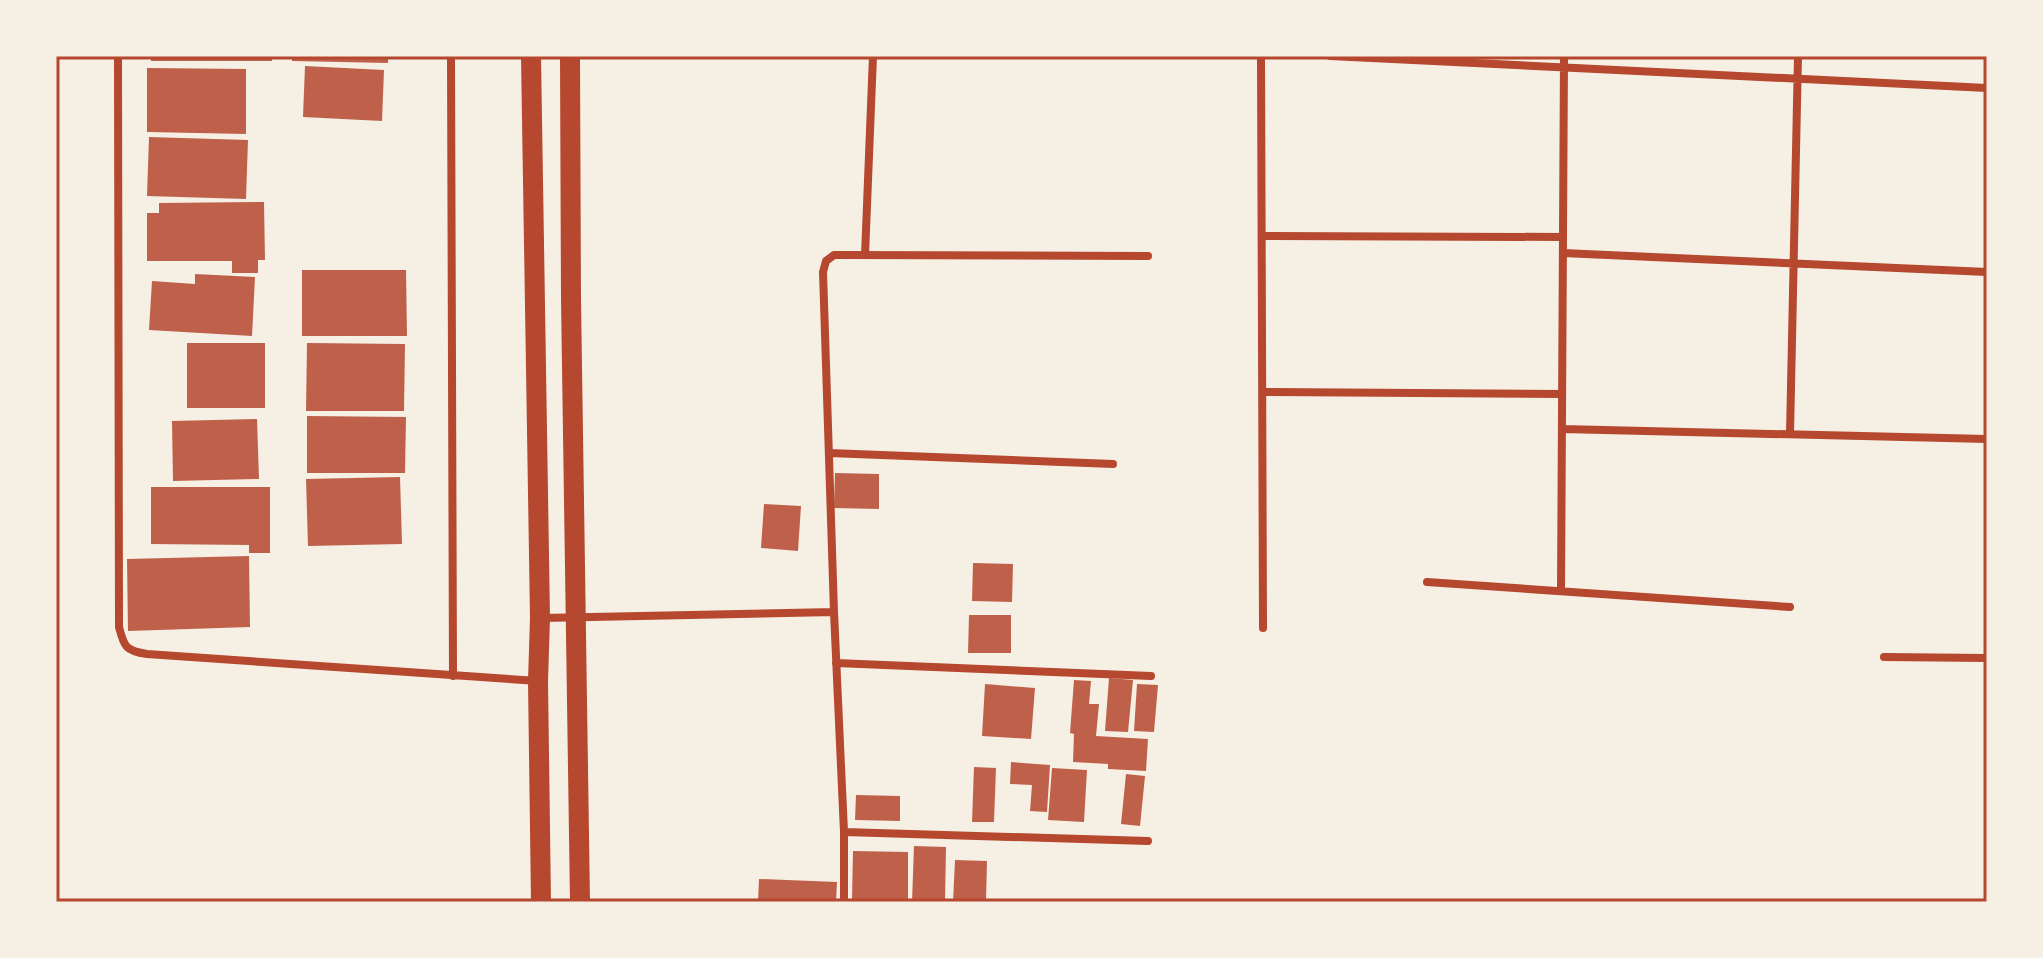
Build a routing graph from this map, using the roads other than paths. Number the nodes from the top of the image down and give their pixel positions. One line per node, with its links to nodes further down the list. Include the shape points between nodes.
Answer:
1 (118, 56): 37 (street, via 123,644 147,654)
2 (451, 56): 37 (street)
3 (531, 56): 31 (main road)
4 (570, 56): 32 (main road)
5 (873, 56): 16 (street)
6 (1261, 56): 13 (street)
7 (1330, 56): 10 (street)
8 (1564, 56): 10 (street)
9 (1798, 56): 11 (street)
10 (1564, 67): 11 (street); 14 (street)
11 (1797, 79): 12 (street); 18 (street)
12 (1987, 88)
13 (1262, 236): 14 (street); 20 (street)
14 (1563, 237): 15 (street)
15 (1563, 253): 18 (street); 21 (street)
16 (865, 255): 17 (street); 25 (street, via 834,255 823,272)
17 (1148, 256)
18 (1793, 264): 19 (street); 23 (street)
19 (1987, 272)
20 (1262, 392): 21 (street); 33 (street)
21 (1562, 394): 22 (street)
22 (1562, 429): 23 (street); 28 (street)
23 (1790, 434): 24 (street)
24 (1987, 439)
25 (829, 453): 26 (street); 30 (street)
26 (1113, 464)
27 (1427, 582): 28 (street)
28 (1561, 591): 29 (street)
29 (1790, 607)
30 (834, 612): 32 (street); 36 (street)
31 (540, 618): 32 (street); 39 (main road)
32 (576, 618): 43 (main road)
33 (1263, 628)
34 (1884, 657): 35 (street)
35 (1987, 658)
36 (836, 663): 38 (street); 40 (street)
37 (453, 676): 39 (street)
38 (1151, 676)
39 (538, 681): 42 (main road)
40 (844, 832): 41 (street); 44 (street)
41 (1148, 841)
42 (541, 902)
43 (580, 902)
44 (844, 902)

